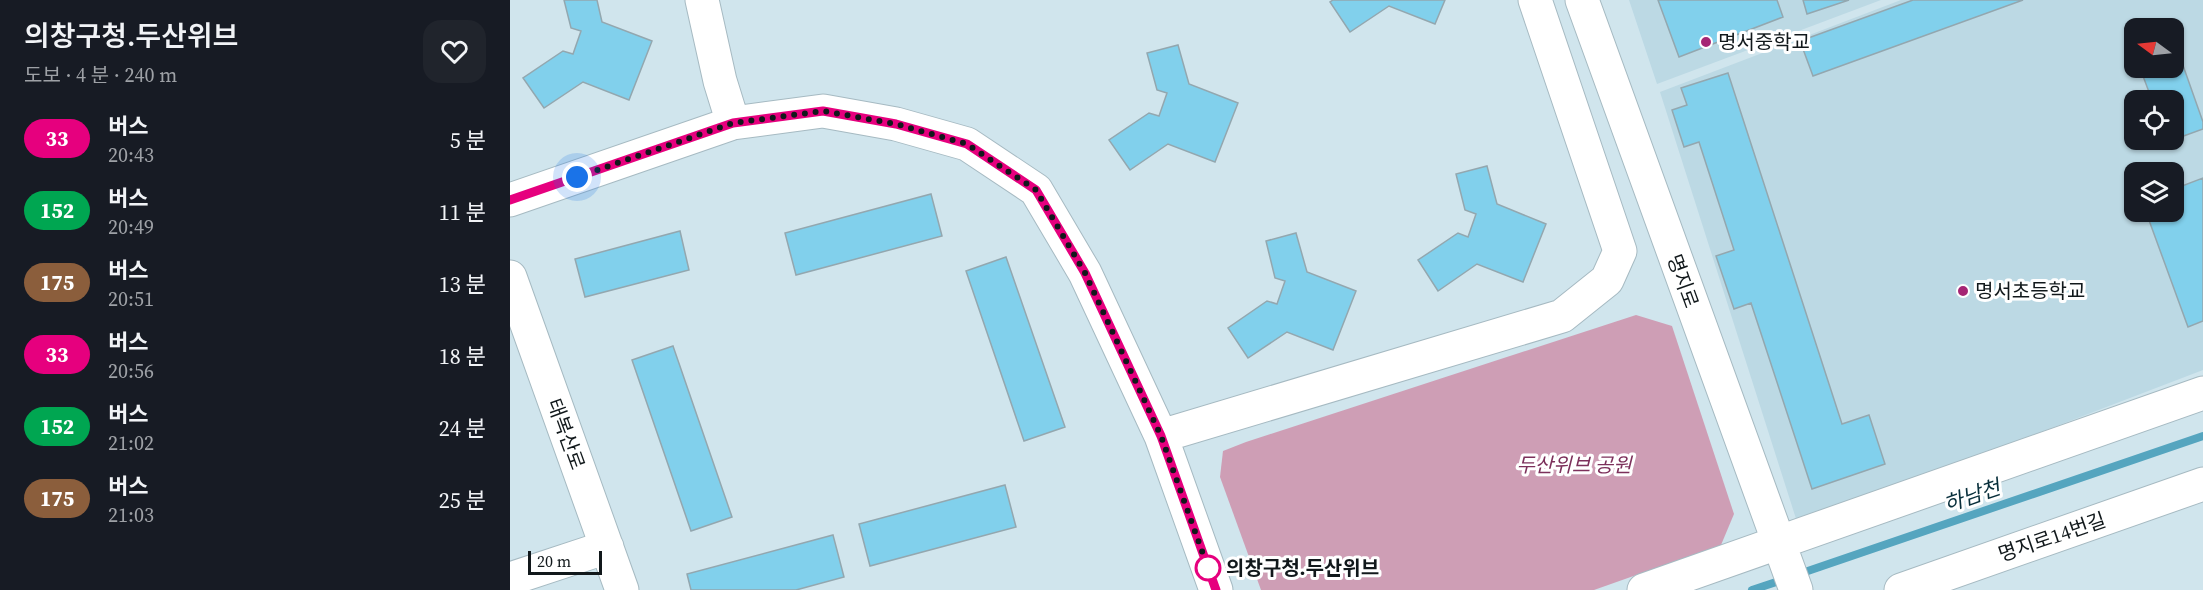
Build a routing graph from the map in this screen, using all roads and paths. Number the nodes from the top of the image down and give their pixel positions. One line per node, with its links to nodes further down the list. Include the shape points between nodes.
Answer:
1 (702, 0): 4 (street)
2 (1535, 0): 8 (street, via 1620,251 1607,280 1562,316)
3 (1582, 0): 11 (street, 명지로)
4 (733, 123): 5 (street); 8 (street, via 823,111 896,124 967,144 1036,190 1085,273)
5 (510, 200)
6 (510, 277): 10 (street, 태복산로)
7 (2203, 393): 11 (street)
8 (1161, 436): 14 (street)
9 (2203, 484): 16 (street, 명지로14번길)
10 (607, 547): 12 (street); 13 (street, 태복산로)
11 (1786, 565): 15 (street)
12 (510, 579)
13 (622, 590)
14 (1216, 590)
15 (1644, 590)
16 (1901, 590)

